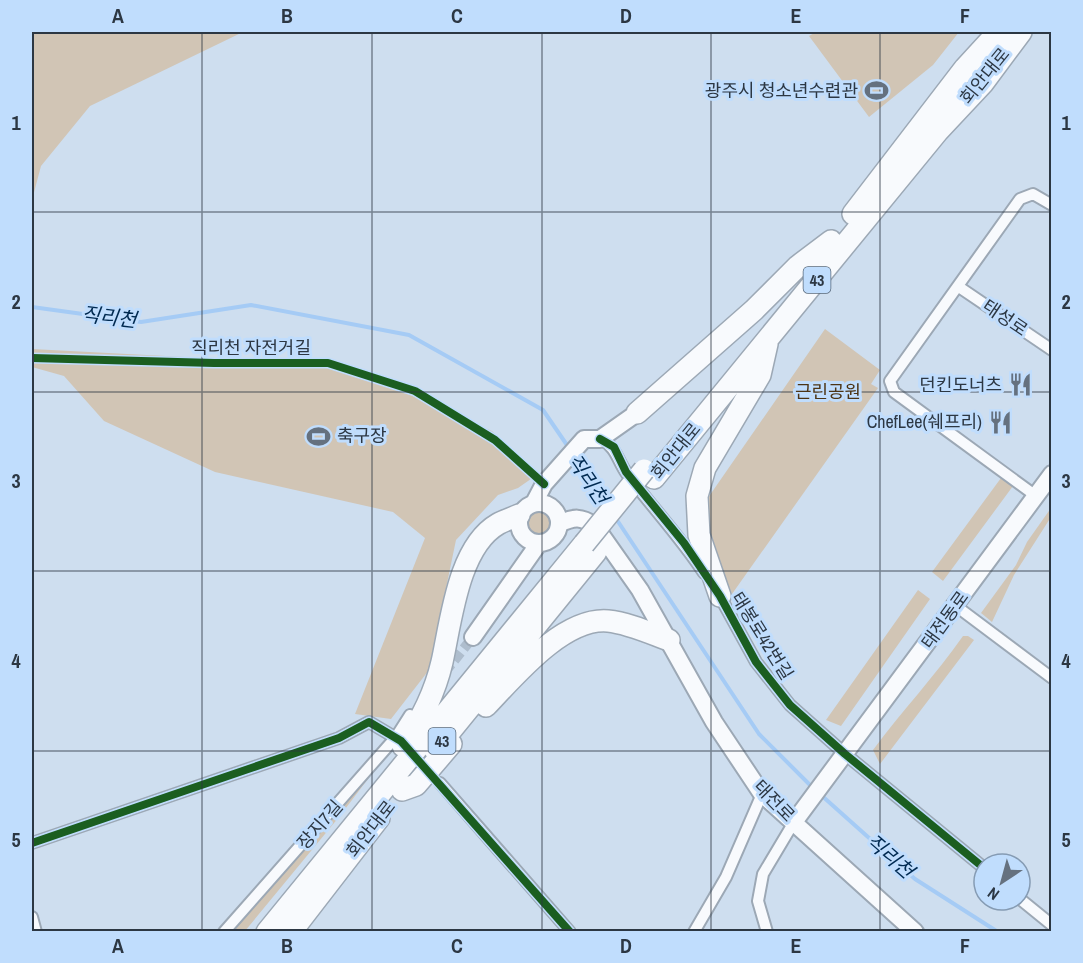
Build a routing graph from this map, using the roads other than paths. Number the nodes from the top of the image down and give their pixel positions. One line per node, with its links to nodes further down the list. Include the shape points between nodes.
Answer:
1 (984, 32): 5 (highway)
2 (998, 32): 5 (highway, 회안대로 / 43)
3 (1022, 32): 6 (highway, 회안대로 / 43)
4 (1038, 32): 6 (highway)
5 (965, 68): 8 (highway, 회안대로 / 43)
6 (983, 83): 10 (highway, 회안대로 / 43, via 938,131)
7 (1052, 205): 9 (street, via 1033,194 1020,199)
8 (831, 241): 12 (highway, via 798,266 738,325); 14 (highway, 회안대로 / 43)
9 (959, 286): 11 (street, 태성로); 16 (street, via 892,376 891,387)
10 (768, 339): 14 (highway, 회안대로 / 43); 20 (highway, via 760,375 705,468 697,496 699,535)
11 (1052, 350)
12 (637, 413): 13 (street)
13 (592, 439): 17 (street, via 548,478); 20 (street, 태봉로42번길, via 614,447 626,472 684,543)
14 (649, 474): 29 (highway, 회안대로 / 43, bridge)
15 (1052, 474): 16 (street, 태전동로)
16 (1036, 496): 21 (street, 태전동로)
17 (527, 509): 18 (street, via 541,502 553,508); 19 (street, via 522,534); 29 (highway, via 496,525 474,549 464,568 441,664 418,724 382,777)
18 (559, 524): 19 (street, via 552,538); 23 (street, 태전로, via 575,517 595,526)
19 (539, 543): 22 (street)
20 (720, 596): 27 (street, 태봉로42번길, via 772,684)
21 (956, 606): 24 (street); 27 (street, 태전동로)
22 (473, 637)
23 (669, 640): 29 (highway, via 607,621 589,624 551,641 462,730 416,785); 30 (street, 태전로, via 714,722)
24 (1052, 678)
25 (410, 715): 26 (street, 장지7길)
26 (399, 739): 32 (street, via 369,722 339,738); 39 (street, 장지7길)
27 (842, 759): 31 (street, 태전동로); 33 (street, 태봉로42번길)
28 (440, 783): 43 (street)
29 (392, 792): 34 (highway, 회안대로 / 43); 42 (highway, 회안대로 / 43)
30 (762, 794): 31 (street, 태전로); 44 (street, via 726,877)
31 (797, 819): 45 (street, via 763,874 758,901); 46 (street, 태전로)
32 (32, 843)
33 (972, 859)
34 (305, 885): 40 (highway); 41 (highway, 회안대로 / 43)
35 (1032, 908): 37 (street)
36 (32, 917): 38 (street)
37 (1052, 925)
38 (36, 932)
39 (224, 932)
40 (257, 932)
41 (267, 932)
42 (291, 932)
43 (570, 932)
44 (694, 932)
45 (767, 932)
46 (915, 932)

